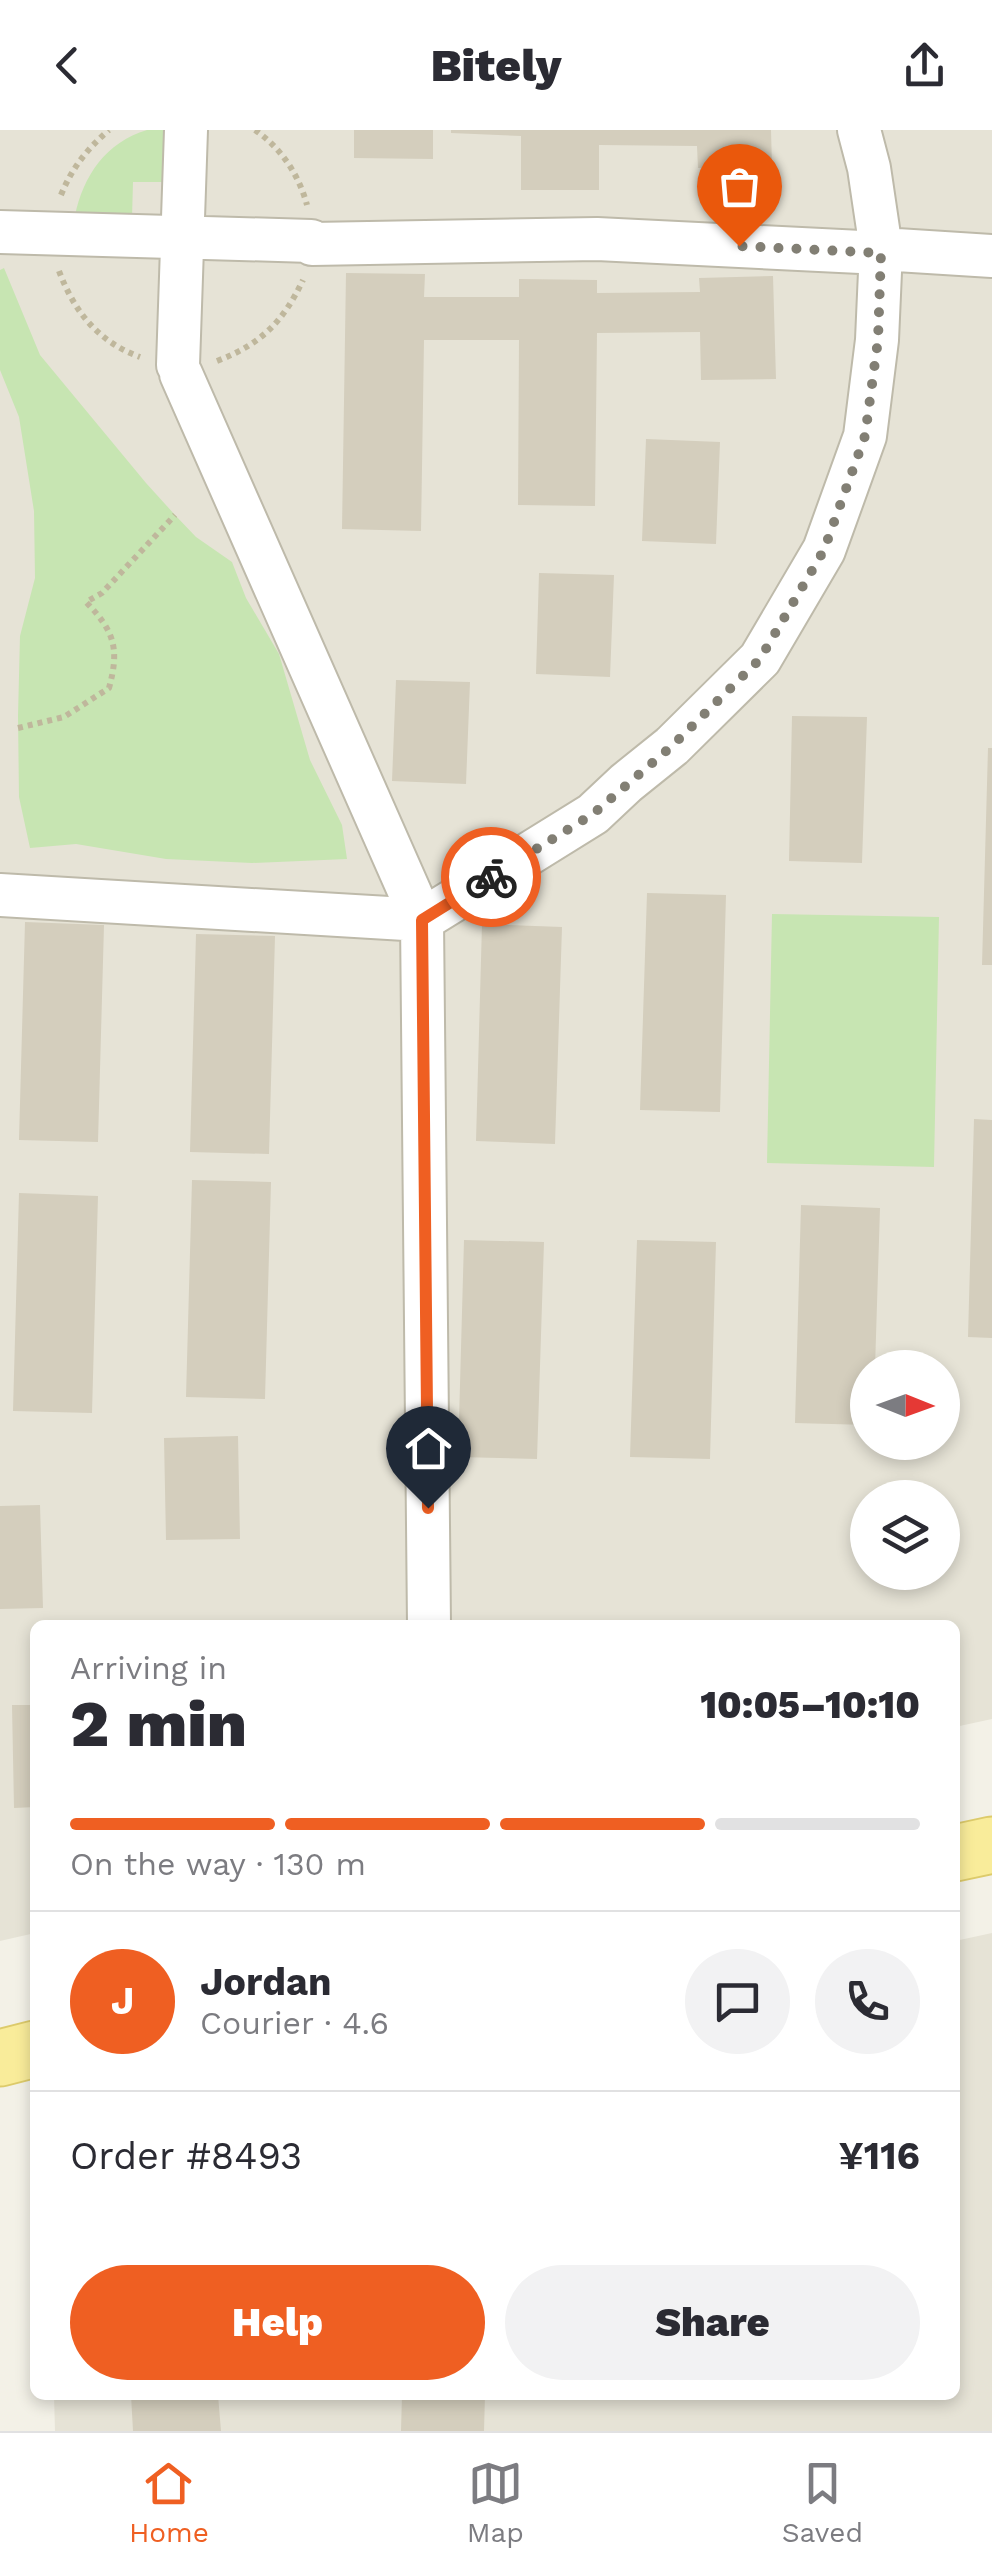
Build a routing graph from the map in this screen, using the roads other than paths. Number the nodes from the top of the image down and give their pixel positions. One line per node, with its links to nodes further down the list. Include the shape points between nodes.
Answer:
1 (186, 130): 7 (street, via 180,370)
2 (859, 130): 4 (street)
3 (0, 232): 4 (street)
4 (881, 251): 5 (street); 7 (street, via 865,436 824,550 760,659 593,814)
5 (992, 256)
6 (0, 895): 7 (street)
7 (422, 920): 8 (street)
8 (429, 1620)
9 (992, 1845): 10 (main road)
10 (960, 1852)
11 (30, 2050): 12 (main road)
12 (0, 2058)

